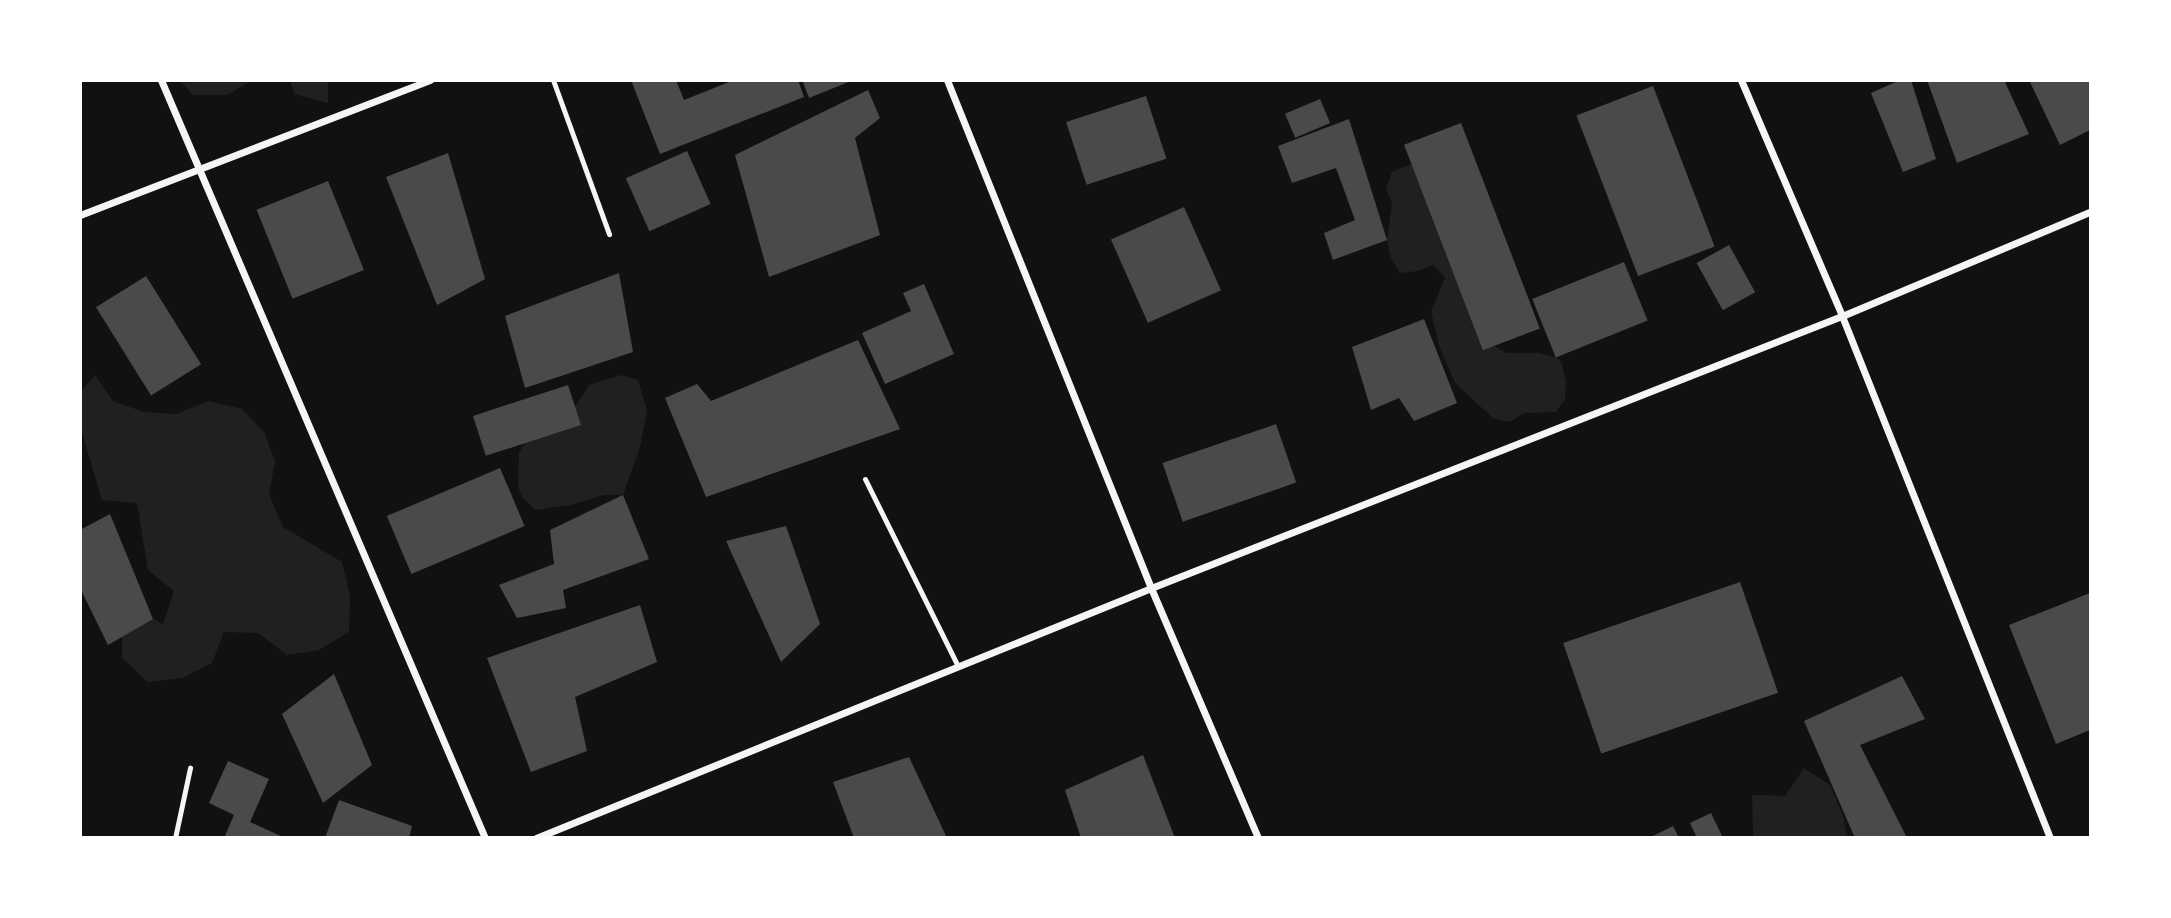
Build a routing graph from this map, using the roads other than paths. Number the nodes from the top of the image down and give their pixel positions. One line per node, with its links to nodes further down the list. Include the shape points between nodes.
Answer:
1 (161, 80): 6 (street)
2 (429, 80): 6 (street)
3 (553, 80): 9 (lane)
4 (947, 80): 12 (street)
5 (1741, 80): 10 (street)
6 (198, 170): 8 (street); 16 (street)
7 (2091, 212): 10 (street)
8 (80, 215)
9 (609, 234)
10 (1842, 316): 12 (street); 19 (street)
11 (865, 479): 13 (lane)
12 (1151, 588): 13 (street); 18 (street)
13 (958, 666): 17 (street)
14 (190, 768): 15 (lane)
15 (175, 838)
16 (485, 838)
17 (536, 838)
18 (1258, 838)
19 (2050, 838)

